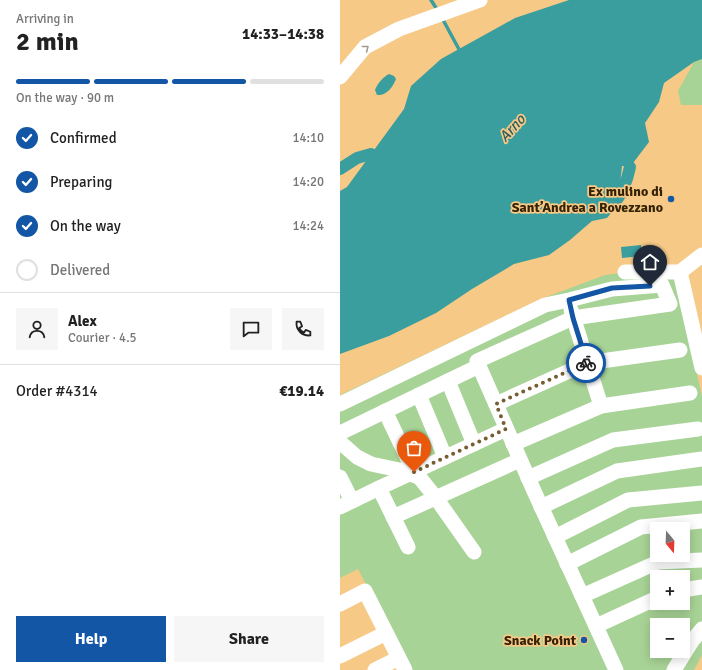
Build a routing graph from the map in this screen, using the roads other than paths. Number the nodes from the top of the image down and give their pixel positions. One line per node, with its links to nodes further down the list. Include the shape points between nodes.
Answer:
1 (480, 0): 2 (street, one-way to 1, via 365,47 399,29)
2 (340, 77)
3 (702, 256): 5 (street)
4 (625, 272): 5 (street)
5 (680, 272): 12 (street)
6 (569, 300): 7 (street); 7 (street, via 612,288 662,285 670,304); 8 (street, via 546,305)
7 (573, 318): 10 (street); 11 (street)
8 (468, 342): 10 (street); 16 (street)
9 (680, 350): 11 (street)
10 (478, 363): 13 (street); 17 (street)
11 (587, 363): 17 (street); 18 (street)
12 (702, 368)
13 (448, 381): 15 (street); 24 (street)
14 (690, 393): 18 (street)
15 (419, 395): 19 (street); 26 (street)
16 (340, 404)
17 (496, 404): 20 (street)
18 (601, 406): 25 (street)
19 (385, 411): 22 (street); 29 (street)
20 (506, 429): 24 (street); 25 (street)
21 (698, 429): 31 (street, via 613,440)
22 (340, 433)
23 (340, 442): 29 (street, via 370,464)
24 (474, 444): 26 (street)
25 (513, 444): 28 (street)
26 (445, 457): 29 (street)
27 (702, 459): 36 (street, via 617,471)
28 (520, 460): 31 (street); 34 (street)
29 (412, 472): 32 (street); 34 (street)
30 (340, 477): 35 (street)
31 (528, 478): 36 (street)
32 (379, 488): 35 (street); 37 (street)
33 (702, 493): 39 (street, via 628,500)
34 (436, 498): 37 (street); 41 (street)
35 (346, 504)
36 (541, 507): 39 (street)
37 (393, 517): 40 (street)
38 (702, 521): 43 (street, via 641,527)
39 (555, 537): 43 (street)
40 (408, 547)
41 (474, 552)
42 (702, 560): 46 (street, via 658,562)
43 (567, 564): 46 (street)
44 (702, 587): 45 (street)
45 (690, 589)
46 (582, 596): 49 (street)
47 (650, 601): 49 (street)
48 (340, 604): 51 (street, via 365,591)
49 (596, 626): 56 (street)
50 (702, 629): 54 (street)
51 (386, 633): 52 (street); 53 (street)
52 (340, 656)
53 (402, 664): 55 (street)
54 (676, 665): 57 (street)
55 (375, 670)
56 (616, 670)
57 (662, 670)

